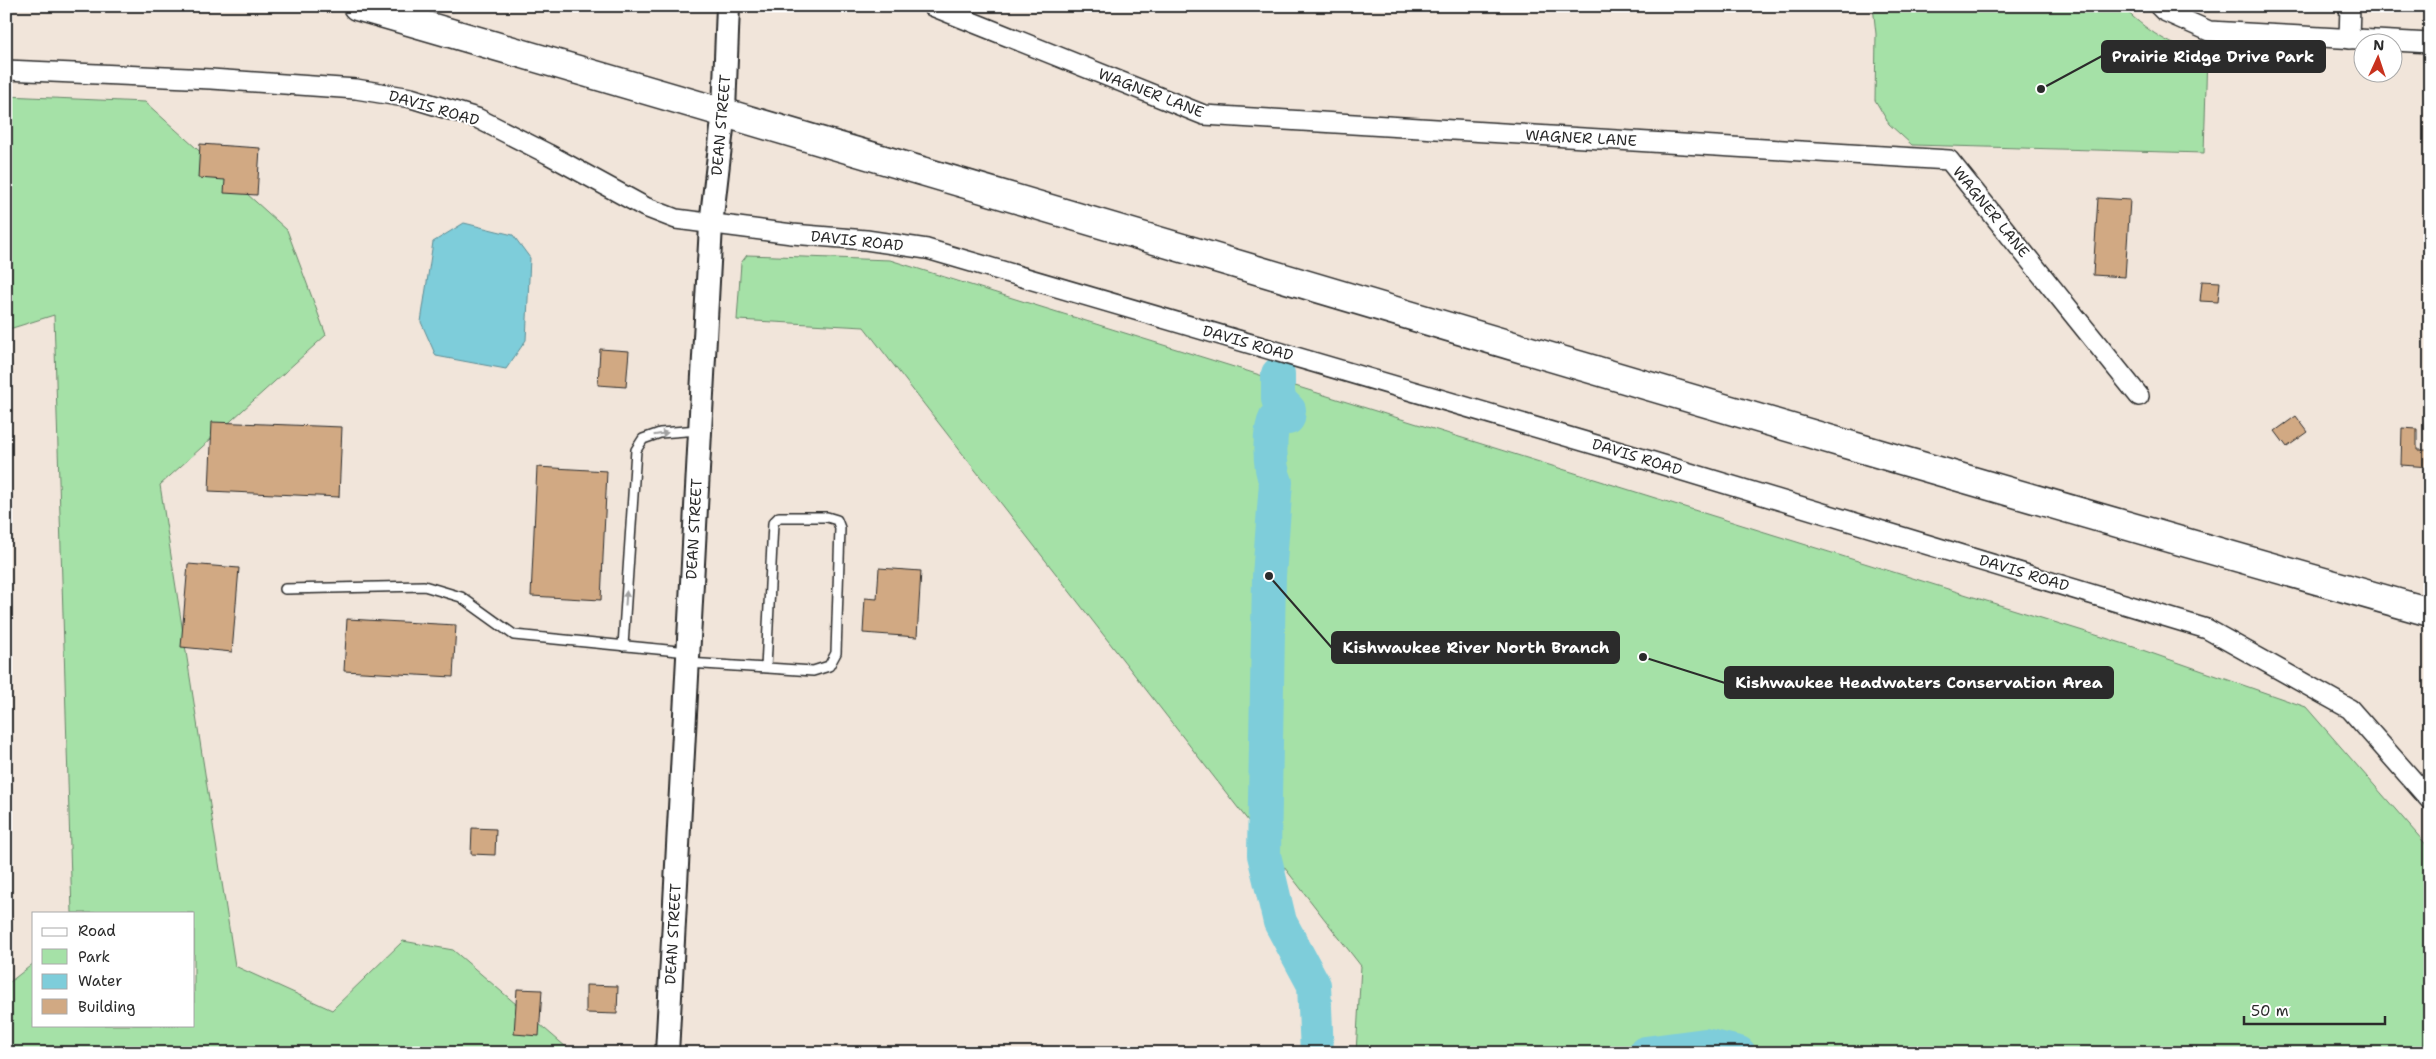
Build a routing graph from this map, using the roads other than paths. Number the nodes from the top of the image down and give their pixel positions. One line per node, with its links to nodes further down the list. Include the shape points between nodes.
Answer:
1 (357, 6): 9 (main road)
2 (728, 6): 9 (street, DEAN STREET)
3 (932, 6): 11 (street, WAGNER LANE, via 1204,115 1949,160)
4 (2159, 6): 6 (street, via 2209,31)
5 (2350, 6): 6 (street)
6 (2349, 39): 7 (street)
7 (2430, 43)
8 (6, 70): 10 (street, DAVIS ROAD, via 211,78 356,89 411,98 477,118 645,207 676,220)
9 (724, 111): 10 (street, DEAN STREET); 14 (main road, via 2162,536)
10 (711, 225): 12 (street, DEAN STREET); 18 (street, DAVIS ROAD, via 927,249 2207,628 2350,709)
11 (2139, 396)
12 (699, 430): 15 (lane, one-way to 12, via 636,450 643,438); 16 (street, DEAN STREET)
13 (285, 589): 15 (lane, via 424,586 461,597 514,635)
14 (2430, 612)
15 (623, 646): 16 (lane)
16 (688, 657): 17 (lane); 19 (street, DEAN STREET)
17 (766, 668): 17 (lane, via 813,671 829,666 836,653 840,528 837,520 827,516 779,516 773,523)
18 (2430, 800)
19 (667, 1053)

